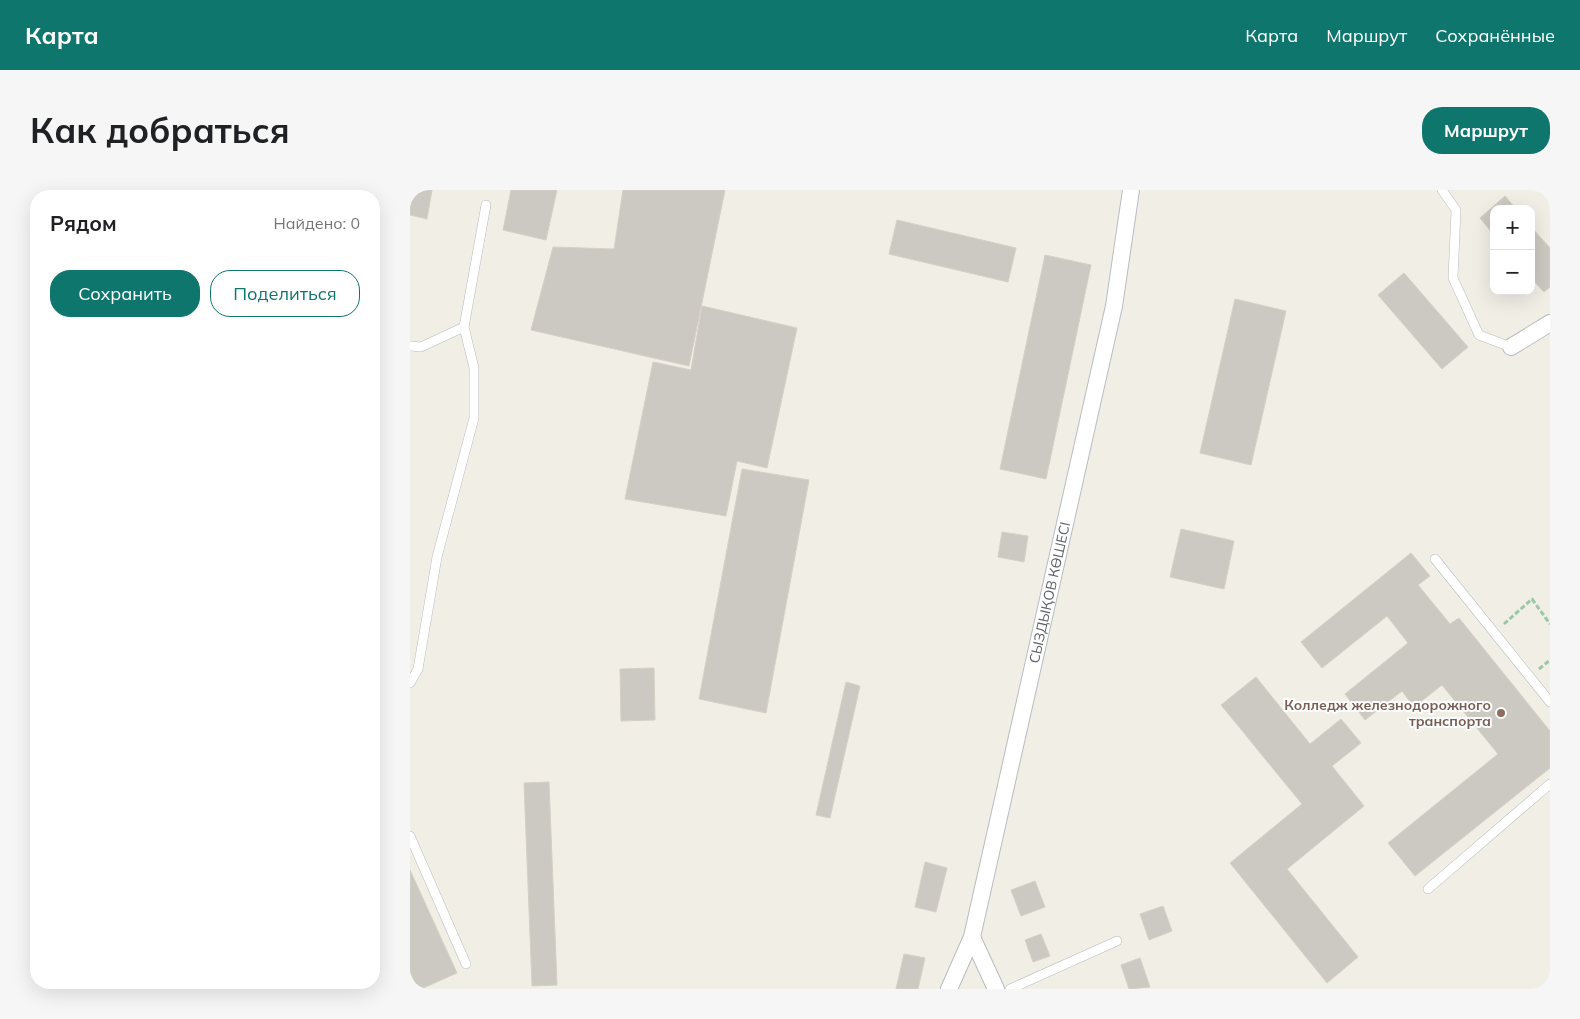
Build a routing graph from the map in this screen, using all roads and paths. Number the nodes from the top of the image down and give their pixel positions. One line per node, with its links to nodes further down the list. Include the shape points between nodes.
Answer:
1 (1131, 190): 16 (street, СЫЗДЫҚОВ КӨШЕСІ, via 1114,306)
2 (1442, 190): 7 (lane, via 1456,210 1453,278 1478,335)
3 (486, 205): 5 (lane)
4 (1550, 323): 7 (street)
5 (464, 327): 6 (lane, via 421,347); 11 (lane, via 474,368 474,418 437,557 418,669)
6 (410, 346)
7 (1511, 347)
8 (1435, 559): 10 (lane)
9 (1550, 624): 10 (path, via 1532,600)
10 (1494, 633): 12 (lane)
11 (410, 683)
12 (1550, 702)
13 (1550, 784): 15 (lane)
14 (410, 836): 18 (lane)
15 (1428, 889)
16 (972, 937): 19 (street, СЫЗДЫҚОВ КӨШЕСІ); 20 (street)
17 (1117, 941): 21 (lane)
18 (466, 964)
19 (949, 989)
20 (996, 989)
21 (1010, 989)

